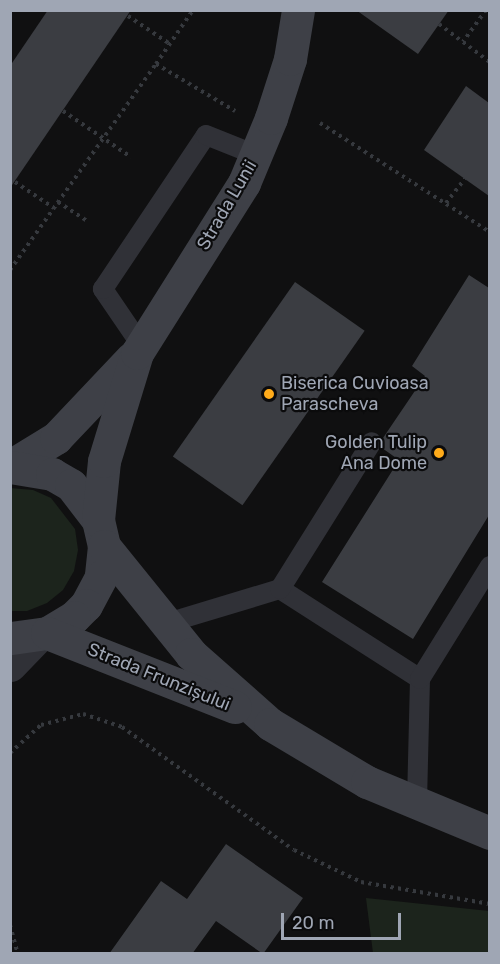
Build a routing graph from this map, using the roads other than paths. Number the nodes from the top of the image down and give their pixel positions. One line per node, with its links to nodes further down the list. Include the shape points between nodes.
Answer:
1 (298, 10): 2 (main road, Strada Lunii, via 290,59)
2 (256, 155): 3 (main road, Strada Lunii, via 244,183); 3 (lane, via 206,135 103,289)
3 (139, 349): 5 (main road, Strada Lunii, via 56,438); 6 (main road, Strada Lunii, via 104,461)
4 (372, 442): 8 (lane)
5 (10, 467): 6 (main road, Strada Frunzișului, via 52,474 71,485)
6 (101, 533): 9 (main road, Strada Frunzișului); 10 (main road, Strada Lunii, via 101,577 86,606 61,627)
7 (489, 566): 12 (lane)
8 (280, 589): 9 (lane); 12 (lane)
9 (164, 624): 13 (main road, Strada Frunzișului, via 224,686)
10 (32, 635): 11 (street); 13 (main road, Strada Frunzișului, via 215,697)
11 (10, 665)
12 (420, 679): 14 (lane)
13 (270, 724): 14 (main road, Strada Frunzișului, via 367,782)
14 (417, 802): 15 (main road, Strada Frunzișului)
15 (489, 833)

